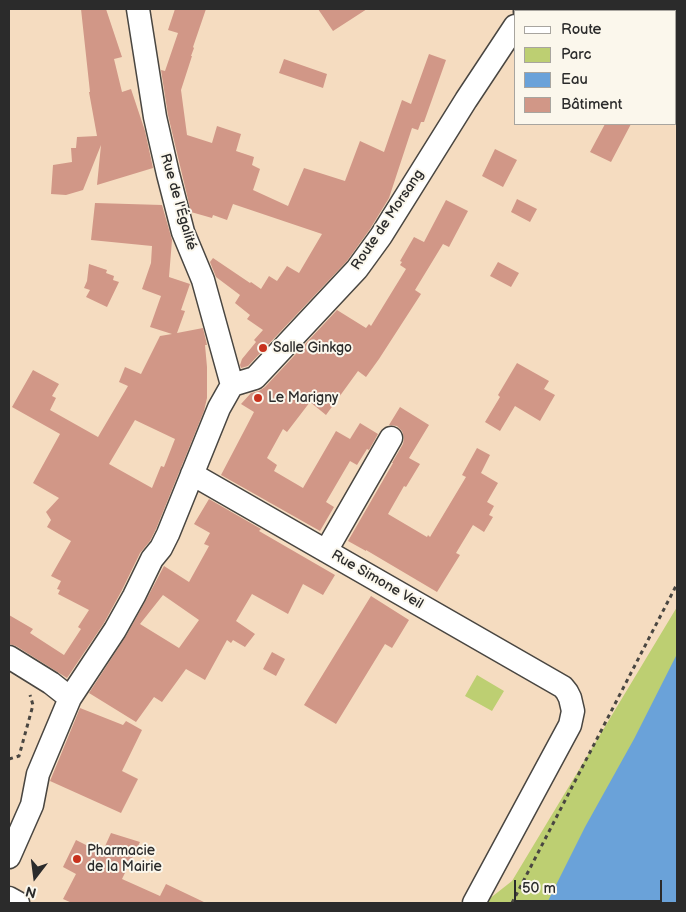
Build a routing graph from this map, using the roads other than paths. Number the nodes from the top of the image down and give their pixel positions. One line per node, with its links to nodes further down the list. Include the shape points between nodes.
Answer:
1 (135, 11): 3 (street, Rue de l'Égalité, via 155,117 183,232 203,280)
2 (514, 28): 3 (street, Route de Morsang, via 357,269 255,378)
3 (232, 386): 5 (street, via 219,408)
4 (392, 438): 6 (street)
5 (192, 474): 6 (street, Rue Simone Veil); 8 (street, via 161,548 115,630)
6 (326, 551): 12 (street, Rue Simone Veil, via 563,687 570,698 573,711 570,725)
7 (9, 657): 8 (street)
8 (70, 698): 9 (street, via 38,774 32,805)
9 (9, 857)
10 (9, 898): 11 (street)
11 (18, 903)
12 (474, 903)

